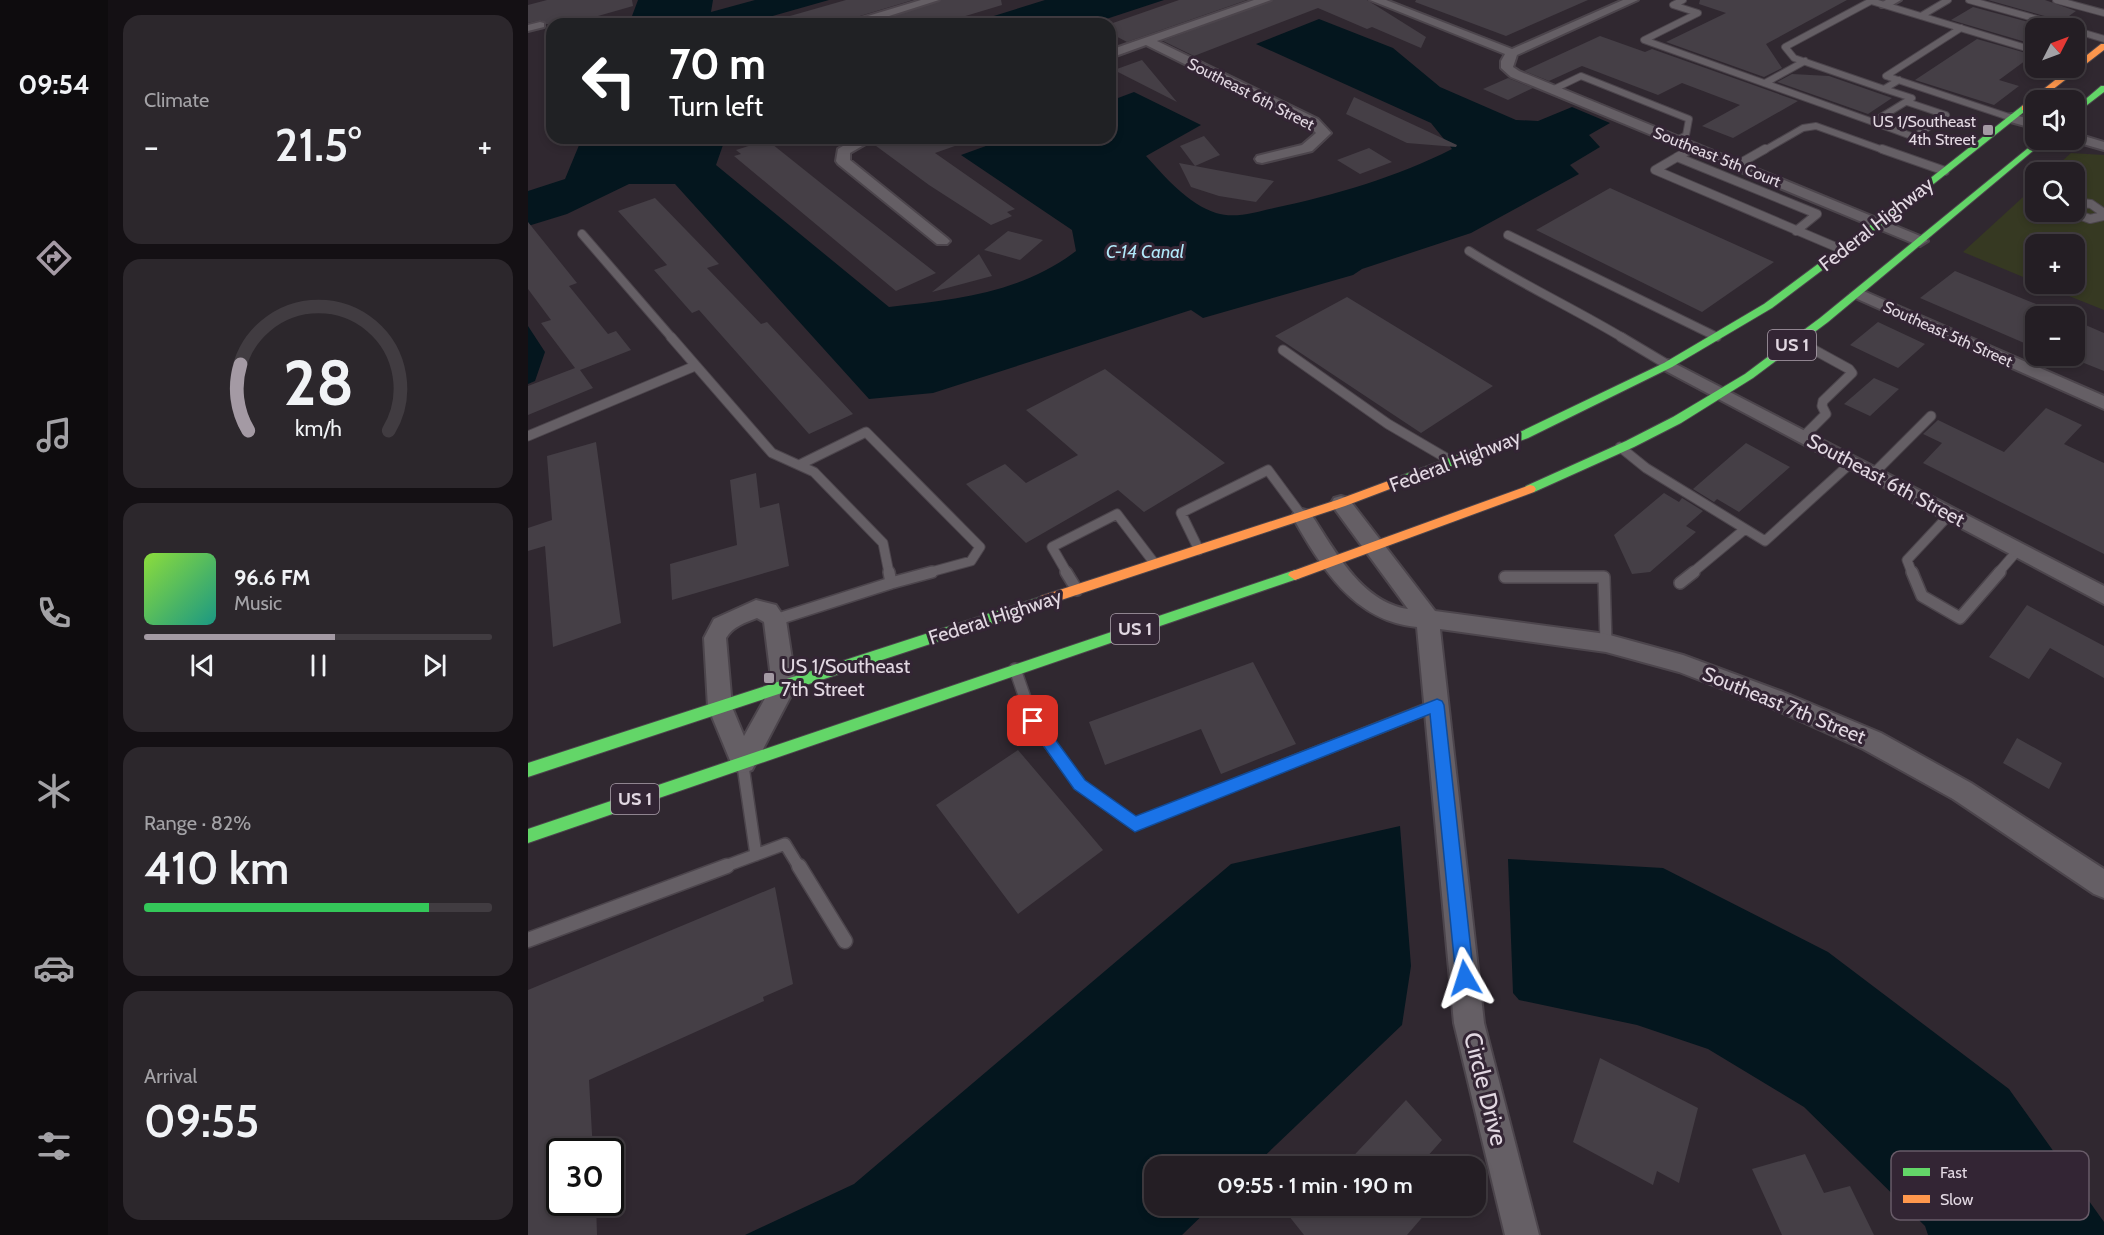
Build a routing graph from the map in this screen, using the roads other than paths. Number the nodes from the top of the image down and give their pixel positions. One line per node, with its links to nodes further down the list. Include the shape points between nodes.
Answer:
1 (933, 0): 14 (street)
2 (1266, 0): 21 (street)
3 (1376, 0): 27 (street)
4 (1632, 0): 27 (street)
5 (1683, 0): 32 (lane, via 1673,5 1698,13 1644,40)
6 (1948, 0): 13 (lane)
7 (1969, 0): 15 (lane)
8 (2057, 0): 11 (lane)
9 (1890, 3): 13 (lane); 29 (lane, via 1871,1 1785,46)
10 (2104, 5): 11 (lane)
11 (2095, 10): 12 (lane)
12 (2104, 13)
13 (1921, 16): 18 (lane)
14 (872, 18)
15 (2033, 18)
16 (540, 25): 17 (street)
17 (528, 28)
18 (1961, 28): 23 (lane); 31 (lane, via 1886,76)
19 (2085, 33): 20 (lane)
20 (2104, 39)
21 (1147, 41): 26 (street); 48 (street, Southeast 6th Street, via 1313,122 1324,133 1307,148)
22 (2025, 41): 23 (lane)
23 (2012, 44): 25 (lane)
24 (2104, 46): 28 (main road, Federal Highway / US 1)
25 (2025, 48)
26 (1116, 52)
27 (1512, 53): 35 (street, Southeast 5th Court, via 1507,68)
28 (2085, 58)
29 (1805, 62): 32 (lane); 33 (lane)
30 (2060, 78): 38 (main road, Federal Highway / US 1)
31 (1899, 80): 33 (lane); 38 (lane)
32 (1765, 83): 39 (lane)
33 (1884, 88): 36 (lane, via 1912,98)
34 (2104, 88): 37 (main road)
35 (1552, 90): 42 (street, Southeast 5th Court); 42 (lane, via 1581,76 1689,119 1686,135)
36 (1907, 102): 39 (lane); 39 (lane, via 1946,115 1914,137)
37 (2085, 104)
38 (2012, 118): 40 (street); 50 (main road, Federal Highway / US 1)
39 (1873, 122)
40 (2025, 122)
41 (2085, 140): 44 (street)
42 (1676, 141): 45 (street, Southeast 5th Court)
43 (853, 144): 58 (street, via 843,152 843,161)
44 (2104, 146)
45 (1693, 148): 47 (lane); 49 (street, Southeast 5th Court)
46 (2030, 150): 59 (main road, Federal Highway / US 1)
47 (1677, 157): 55 (lane, via 1655,171); 55 (lane, via 1818,214)
48 (1262, 159)
49 (1737, 165): 50 (lane, via 1803,128 1816,126); 54 (street, Southeast 5th Court)
50 (1945, 171): 54 (main road, Federal Highway / US 1)
51 (2085, 203): 52 (lane)
52 (2104, 215): 53 (lane)
53 (2085, 217)
54 (1879, 224): 59 (street, Southeast 5th Court); 60 (main road, Federal Highway / US 1)
55 (1796, 231): 60 (lane)
56 (582, 234): 67 (lane)
57 (1508, 235): 63 (lane)
58 (942, 241)
59 (1920, 241): 62 (main road, Federal Highway / US 1)
60 (1843, 250): 63 (main road, Federal Highway / US 1, via 1768,306)
61 (1469, 251): 66 (lane)
62 (1859, 294): 64 (main road, Federal Highway / US 1); 69 (street, Southeast 5th Street)
63 (1717, 337): 66 (main road, Federal Highway / US 1)
64 (1798, 341): 68 (main road, Federal Highway / US 1); 72 (lane, via 1852,373 1823,401 1826,414)
65 (1283, 350): 74 (lane, via 1388,424)
66 (1668, 365): 68 (street, Southeast 6th Street); 74 (main road, Federal Highway / US 1, via 1524,435)
67 (695, 366): 71 (lane); 76 (lane, via 772,453)
68 (1723, 393): 72 (street, Southeast 6th Street); 73 (main road, Federal Highway / US 1)
69 (2104, 403)
70 (1931, 416): 77 (lane)
71 (528, 436)
72 (1804, 436): 75 (street, Southeast 6th Street)
73 (1620, 447): 81 (lane, via 1646,468); 82 (main road, Federal Highway / US 1, via 1462,516)
74 (1453, 462): 78 (main road, Federal Highway / US 1)
75 (1852, 462): 77 (street, Southeast 6th Street); 81 (lane, via 1765,541)
76 (799, 465): 88 (lane, via 814,472 883,543); 88 (lane, via 866,432 980,547 971,561)
77 (1874, 473): 79 (street, Southeast 6th Street)
78 (1341, 503): 80 (main road, Federal Highway / US 1); 82 (street)
79 (1950, 514): 84 (street, Southeast 6th Street); 84 (lane, via 1907,560 1922,596 1960,618)
80 (1302, 516): 83 (main road, Federal Highway / US 1); 83 (lane, via 1268,470 1181,513); 85 (street, Southeast 7th Street)
81 (1745, 529): 89 (lane)
82 (1375, 547): 85 (main road, Federal Highway / US 1); 92 (street)
83 (1199, 550): 86 (main road, Federal Highway / US 1)
84 (2018, 550): 91 (street, Southeast 6th Street)
85 (1333, 562): 92 (street, Southeast 7th Street, via 1358,595 1380,610 1396,617); 95 (main road, Federal Highway / US 1)
86 (1156, 564): 90 (main road, Federal Highway / US 1); 90 (lane, via 1117,514 1052,546)
87 (1505, 577): 94 (lane, via 1604,577)
88 (891, 583): 93 (lane)
89 (1680, 583)
90 (1077, 590): 96 (main road, Federal Highway / US 1)
91 (2104, 596)
92 (1428, 619): 94 (street, Southeast 7th Street); 97 (street, Circle Drive)
93 (775, 620): 96 (street); 98 (street, via 768,611 756,609 722,625 715,638)
94 (1606, 643): 103 (street, Southeast 7th Street, via 1683,664 1872,741 1962,791)
95 (1015, 669): 97 (lane, via 1033,721 1080,784 1135,824); 99 (main road, Federal Highway / US 1)
96 (784, 686): 98 (main road, Federal Highway / US 1); 99 (street)
97 (1437, 705): 106 (street, Circle Drive, via 1469,1023)
98 (720, 707): 99 (street); 100 (main road, Federal Highway / US 1)
99 (743, 762): 101 (main road, Federal Highway / US 1); 102 (lane)
100 (528, 770)
101 (528, 836)
102 (756, 855): 104 (lane); 105 (lane, via 785,844)
103 (2104, 885)
104 (528, 940)
105 (845, 941)
106 (1521, 1235)

